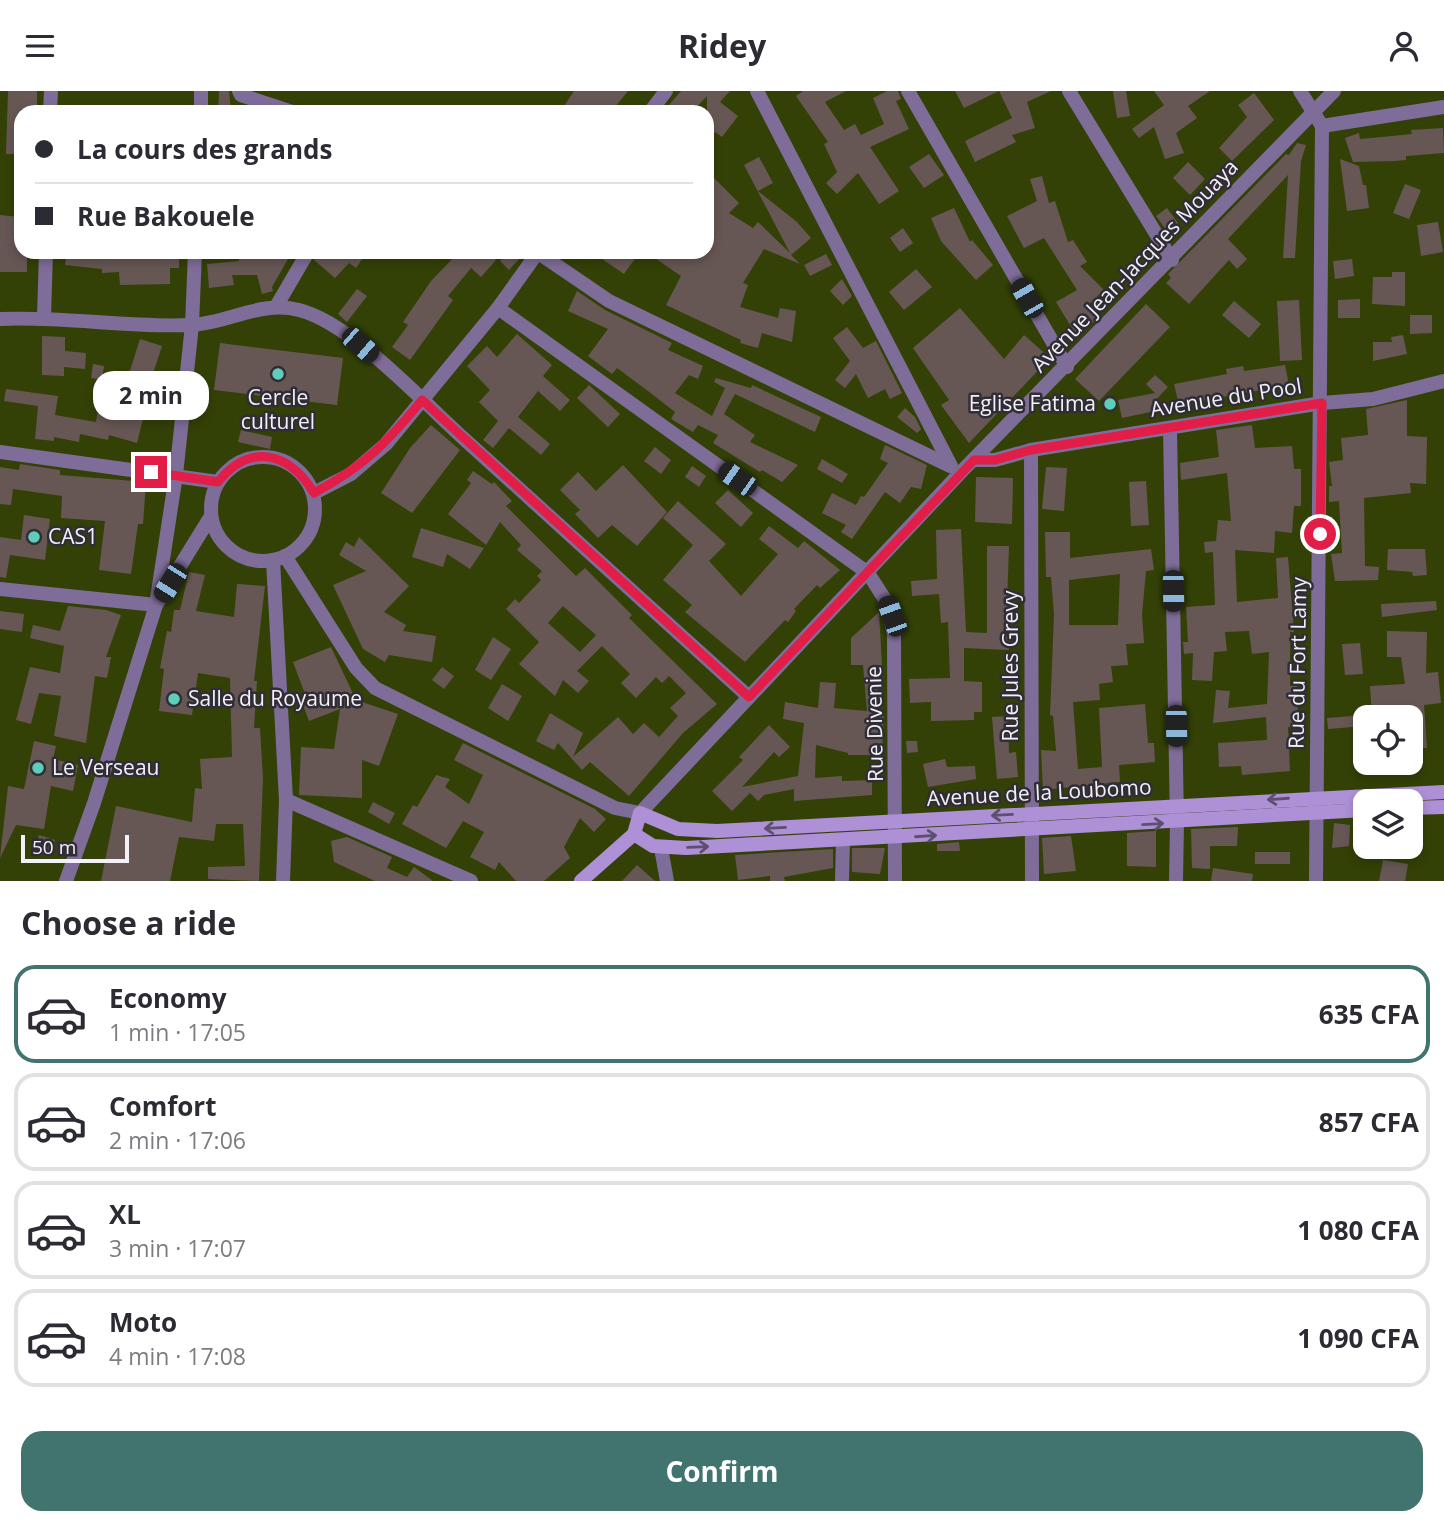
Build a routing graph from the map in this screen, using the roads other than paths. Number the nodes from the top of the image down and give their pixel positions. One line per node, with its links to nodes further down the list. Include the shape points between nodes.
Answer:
1 (239, 91): 8 (street)
2 (666, 91): 9 (street)
3 (757, 91): 32 (street)
4 (908, 91): 24 (street)
5 (1069, 91): 18 (street)
6 (1300, 91): 11 (street, Rue du Fort Lamy)
7 (1335, 91): 11 (street, Avenue Jean-Jacques Mouaya)
8 (271, 105)
9 (655, 105)
10 (1444, 107): 12 (street)
11 (1314, 112): 12 (street, Rue du Fort Lamy); 18 (street, Avenue Jean-Jacques Mouaya)
12 (1322, 126): 27 (street, Rue du Fort Lamy)
13 (46, 259): 21 (street)
14 (195, 259): 23 (street)
15 (305, 259): 19 (street)
16 (533, 259): 20 (street)
17 (548, 259): 32 (street, via 609,301)
18 (1172, 260): 24 (street, Avenue Jean-Jacques Mouaya)
19 (277, 305): 23 (street); 26 (street, via 328,322)
20 (498, 308): 26 (street); 38 (street)
21 (44, 317): 22 (street); 23 (street)
22 (0, 319)
23 (192, 325): 33 (street)
24 (1067, 366): 31 (street, Avenue Jean-Jacques Mouaya)
25 (1444, 381): 27 (street, Avenue du Pool, via 1373,398)
26 (422, 400): 35 (street, via 386,445 351,474); 41 (street)
27 (1322, 403): 28 (street, Avenue du Pool); 43 (street, Rue du Fort Lamy)
28 (1170, 429): 29 (street, Avenue du Pool); 46 (street)
29 (1031, 450): 31 (street, Avenue du Pool, via 995,460); 52 (street, Rue Jules Grevy)
30 (0, 452): 33 (street)
31 (974, 460): 32 (street, Avenue Jean-Jacques Mouaya)
32 (956, 469): 38 (street, Avenue Jean-Jacques Mouaya)
33 (176, 475): 34 (street); 40 (street)
34 (218, 482): 35 (street, via 239,462 268,457 296,468); 36 (street)
35 (314, 493): 37 (street, via 311,530 300,545)
36 (211, 516): 37 (street, via 217,532 234,551 257,560); 40 (street)
37 (279, 558): 44 (street); 45 (street, via 356,669 375,688)
38 (868, 573): 41 (street, Avenue Jean-Jacques Mouaya); 53 (street, Rue Divenie, via 887,601 894,635)
39 (0, 589): 40 (street)
40 (156, 605): 60 (street)
41 (749, 697): 50 (street, Avenue Jean-Jacques Mouaya)
42 (1444, 792): 43 (street, Avenue de la Loubomo)
43 (1318, 796): 46 (street, Avenue de la Loubomo, one-way to 46); 51 (street, Rue du Fort Lamy)
44 (286, 800): 61 (street); 62 (street)
45 (615, 807): 50 (street); 56 (street)
46 (1177, 807): 52 (street, Avenue de la Loubomo); 54 (street)
47 (1444, 807): 48 (street)
48 (1423, 808)
49 (1353, 811): 51 (street, Avenue de la Loubomo)
50 (640, 813): 53 (street, Avenue de la Loubomo, one-way to 50, via 717,831 678,829); 56 (street)
51 (1318, 813): 54 (street, Avenue de la Loubomo); 69 (street, Rue du Fort Lamy)
52 (1032, 814): 53 (street, Avenue de la Loubomo, one-way to 53); 55 (street, Rue Jules Grevy)
53 (898, 821): 57 (street, Rue Divenie)
54 (1177, 822): 55 (street, Avenue de la Loubomo, one-way to 54); 68 (street)
55 (1033, 831): 57 (street, Avenue de la Loubomo, one-way to 55); 67 (street, Rue Jules Grevy)
56 (635, 834): 59 (street); 63 (street)
57 (897, 838): 58 (street, Avenue de la Loubomo); 66 (street, Rue Divenie)
58 (843, 840): 59 (street, Avenue de la Loubomo, one-way to 58); 65 (street)
59 (661, 848): 64 (street)
60 (66, 881)
61 (283, 881)
62 (471, 881)
63 (581, 881)
64 (667, 881)
65 (842, 881)
66 (895, 881)
67 (1032, 881)
68 (1175, 881)
69 (1316, 881)

